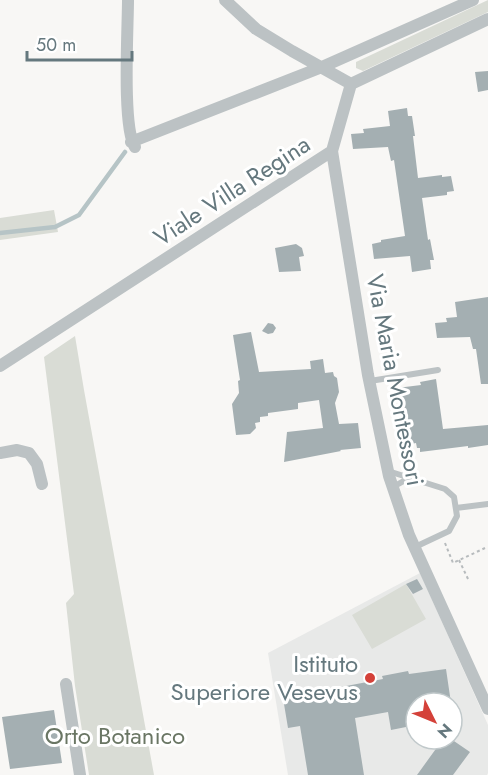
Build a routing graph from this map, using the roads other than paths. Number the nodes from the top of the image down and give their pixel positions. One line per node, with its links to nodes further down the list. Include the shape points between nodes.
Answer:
1 (128, 0): 5 (street, via 128,105 133,145)
2 (225, 0): 5 (street, via 256,28)
3 (473, 0): 5 (street)
4 (488, 19): 6 (street)
5 (322, 67): 6 (street)
6 (351, 84): 7 (street, Viale Villa Regina)
7 (332, 151): 8 (street, Viale Villa Regina); 10 (street, Via Maria Montessori)
8 (0, 366)
9 (438, 370): 10 (lane)
10 (369, 381): 12 (street, Via Maria Montessori)
11 (0, 453): 14 (street, via 29,453 37,464)
12 (388, 471): 13 (lane); 15 (street, Via Maria Montessori)
13 (409, 478): 15 (lane); 17 (lane, via 445,489 454,497)
14 (42, 484)
15 (393, 487): 18 (street, Via Maria Montessori)
16 (488, 504): 17 (lane)
17 (456, 508): 18 (lane, via 457,516 449,531)
18 (415, 547): 20 (street, Via Maria Montessori)
19 (66, 684): 21 (street)
20 (488, 709)
21 (80, 775)

